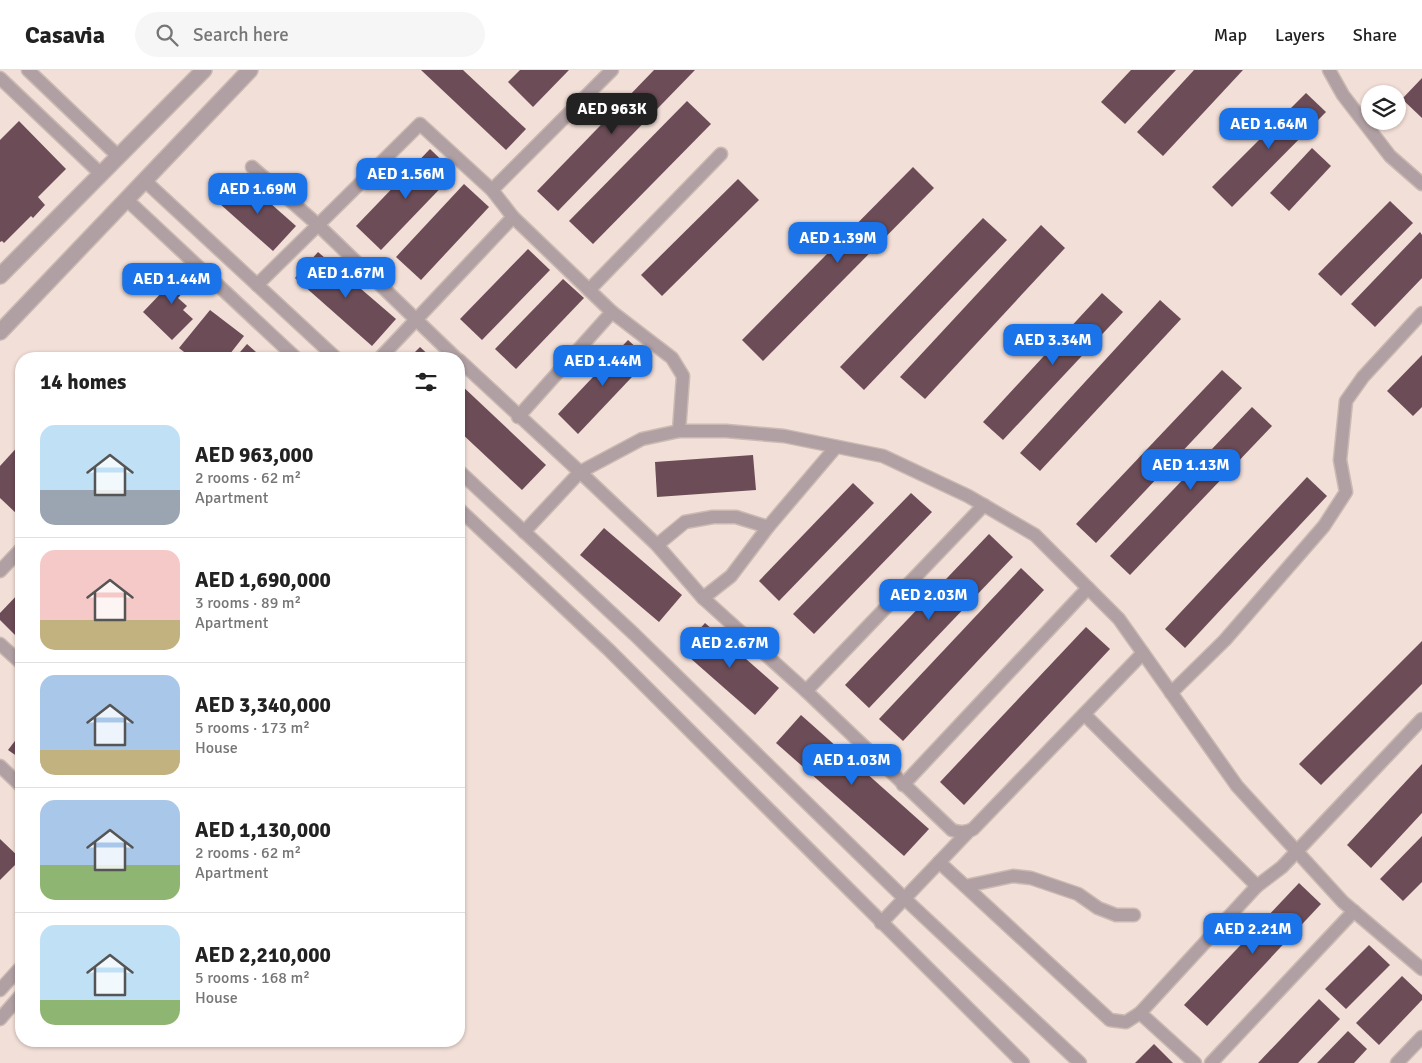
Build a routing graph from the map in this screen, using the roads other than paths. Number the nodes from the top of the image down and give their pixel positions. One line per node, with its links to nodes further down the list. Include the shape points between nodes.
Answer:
1 (28, 70): 8 (street)
2 (204, 70): 8 (street)
3 (250, 70): 11 (street)
4 (612, 70): 13 (street)
5 (1329, 70): 12 (street, via 1343,95 1390,156)
6 (0, 78): 10 (street)
7 (721, 154): 19 (street)
8 (118, 156): 10 (street)
9 (252, 167): 16 (street)
10 (101, 174): 17 (street)
11 (144, 180): 14 (street); 18 (street)
12 (1422, 184)
13 (492, 190): 15 (street); 16 (street, via 420,124)
14 (126, 199): 23 (street); 24 (street)
15 (513, 216): 19 (street); 22 (street)
16 (318, 225): 18 (street); 22 (street)
17 (0, 276)
18 (257, 284): 25 (street)
19 (589, 290): 20 (street)
20 (612, 312): 29 (street); 30 (street, via 672,358 683,376)
21 (1422, 313): 47 (street, via 1363,377 1346,401 1340,460 1346,492 1324,526 1225,640)
22 (416, 320): 26 (street); 27 (street)
23 (0, 332)
24 (290, 352)
25 (330, 352)
26 (386, 352)
27 (450, 352)
28 (465, 367): 29 (street)
29 (518, 417): 32 (street)
30 (679, 431): 31 (street, via 784,436); 32 (street, via 642,439)
31 (836, 448): 34 (street, via 882,456); 36 (street)
32 (580, 472): 37 (street); 38 (street)
33 (465, 477): 37 (street)
34 (984, 505): 41 (street, via 1035,535); 46 (street)
35 (465, 519): 61 (street, via 609,650)
36 (768, 526): 38 (street, via 736,517 713,517 685,522); 42 (street, via 731,576)
37 (524, 532): 58 (street, via 634,634)
38 (657, 545): 42 (street)
39 (15, 555): 40 (street)
40 (0, 571)
41 (1088, 588): 44 (street, via 1119,619); 52 (street)
42 (703, 598): 46 (street)
43 (0, 644): 45 (street)
44 (1143, 653): 47 (street); 48 (street)
45 (15, 658)
46 (806, 691): 52 (street)
47 (1171, 693): 54 (street, via 1237,786)
48 (1085, 715): 53 (street); 57 (street)
49 (1422, 719): 54 (street)
50 (0, 766): 51 (street)
51 (15, 780)
52 (903, 785): 53 (street, via 952,830)
53 (967, 833): 55 (street)
54 (1297, 851): 57 (street); 59 (street)
55 (939, 862): 56 (street); 58 (street)
56 (966, 886): 60 (street, via 1013,876 1031,878 1078,894 1098,908 1116,915); 66 (street, via 1110,1020 1126,1022)
57 (1257, 886): 66 (street)
58 (904, 898): 61 (street); 70 (street)
59 (1354, 911): 62 (street); 72 (street)
60 (1134, 915)
61 (881, 923): 69 (street)
62 (1422, 969)
63 (15, 974): 64 (street)
64 (0, 990)
65 (15, 1002): 67 (street)
66 (1140, 1013): 71 (street)
67 (0, 1018)
68 (1422, 1037): 73 (street)
69 (1022, 1063)
70 (1080, 1063)
71 (1195, 1063)
72 (1212, 1063)
73 (1397, 1063)

